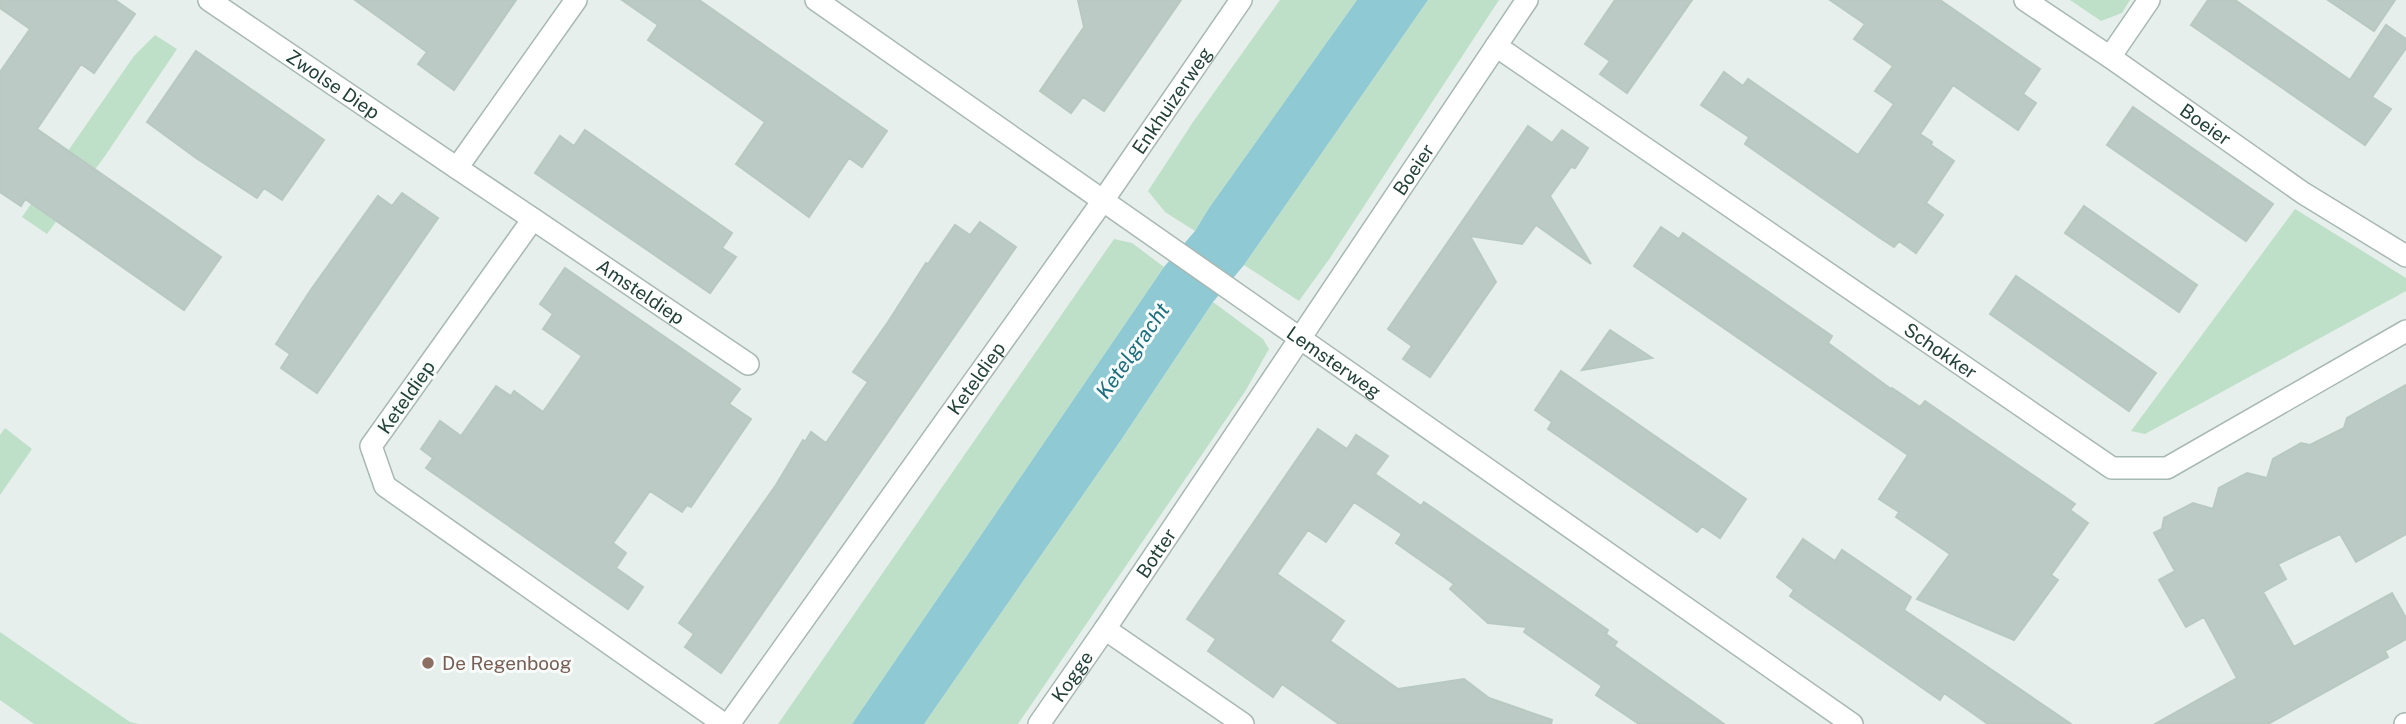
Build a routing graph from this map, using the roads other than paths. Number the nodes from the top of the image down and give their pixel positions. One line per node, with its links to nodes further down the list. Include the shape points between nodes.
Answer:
1 (209, 0): 10 (street, Zwolse Diep)
2 (576, 0): 10 (street)
3 (816, 0): 11 (street, Lemsterweg)
4 (1241, 0): 11 (street, Enkhuizerweg)
5 (1527, 0): 8 (street, Boeier)
6 (2025, 0): 9 (street, Boeier)
7 (2149, 0): 9 (street)
8 (1496, 46): 14 (street, Schokker, via 2112,468 2167,468); 15 (street, Boeier)
9 (2110, 57): 13 (street, Boeier, via 2303,193)
10 (457, 168): 12 (street)
11 (1102, 202): 15 (street, Lemsterweg); 18 (street, Keteldiep)
12 (533, 219): 16 (street, Amsteldiep); 18 (street, Keteldiep, via 371,446 385,486)
13 (2406, 256)
14 (2406, 331)
15 (1299, 337): 17 (street, Botter); 21 (street, Lemsterweg)
16 (748, 364)
17 (1105, 629): 19 (street, Kogge); 20 (street)
18 (726, 724)
19 (1039, 724)
20 (1243, 724)
21 (1852, 724)

